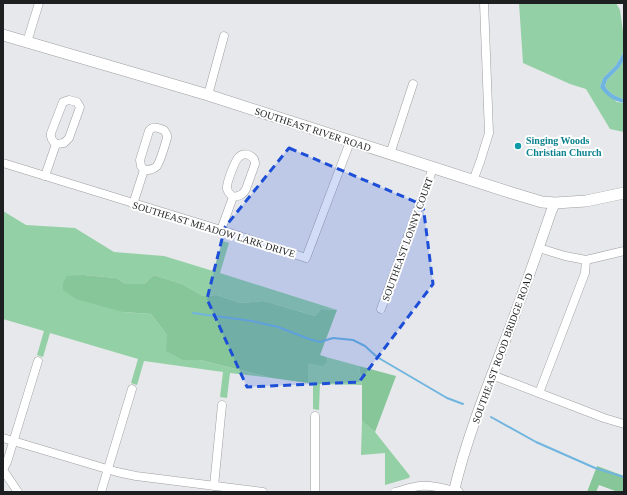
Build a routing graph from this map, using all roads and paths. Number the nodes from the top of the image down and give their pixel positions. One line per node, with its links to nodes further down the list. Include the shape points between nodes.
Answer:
1 (38, 3): 5 (street)
2 (484, 3): 15 (street, via 489,133)
3 (3, 35): 5 (main road, SOUTHEAST RIVER ROAD)
4 (224, 36): 7 (street)
5 (27, 42): 7 (main road, SOUTHEAST RIVER ROAD)
6 (413, 84): 10 (street)
7 (208, 95): 8 (main road, SOUTHEAST RIVER ROAD)
8 (350, 142): 10 (main road, SOUTHEAST RIVER ROAD); 20 (street, SOUTHEAST MEADOW LARK DRIVE, via 306,258)
9 (56, 144): 9 (street, via 64,143 69,138 80,107 77,102 66,100 62,104 50,137); 14 (street)
10 (390, 154): 12 (main road, SOUTHEAST RIVER ROAD)
11 (3, 163): 14 (street, SOUTHEAST MEADOW LARK DRIVE)
12 (433, 168): 15 (main road, SOUTHEAST RIVER ROAD); 24 (street, SOUTHEAST LONNY COURT)
13 (144, 170): 13 (street, via 153,169 158,164 167,138 164,130 157,127 149,131 140,160); 19 (street)
14 (45, 176): 19 (street, SOUTHEAST MEADOW LARK DRIVE)
15 (473, 181): 18 (main road, SOUTHEAST RIVER ROAD, via 542,202)
16 (624, 193): 18 (main road, SOUTHEAST RIVER ROAD, via 596,200)
17 (233, 197): 17 (street, via 227,186 236,160 244,154 252,157 255,164 246,189 241,195); 20 (street)
18 (555, 203): 21 (street, SOUTHEAST ROOD BRIDGE ROAD)
19 (133, 204): 20 (street, SOUTHEAST MEADOW LARK DRIVE)
20 (221, 230)
21 (538, 248): 23 (street); 26 (street, SOUTHEAST ROOD BRIDGE ROAD)
22 (624, 251): 23 (street)
23 (586, 260): 28 (street, via 585,273)
24 (381, 309)
25 (38, 361): 33 (street)
26 (492, 375): 28 (street); 37 (street, SOUTHEAST ROOD BRIDGE ROAD, via 463,458)
27 (132, 389): 34 (street)
28 (538, 393): 31 (street)
29 (222, 405): 36 (street)
30 (315, 416): 41 (street)
31 (624, 424)
32 (3, 438): 33 (street)
33 (13, 441): 34 (street); 35 (street)
34 (109, 469): 36 (street, via 136,476); 39 (street)
35 (3, 470): 38 (street)
36 (214, 486): 40 (street)
37 (456, 491): 42 (street, via 418,486)
38 (18, 492)
39 (101, 492)
40 (263, 492)
41 (315, 492)
42 (395, 492)

